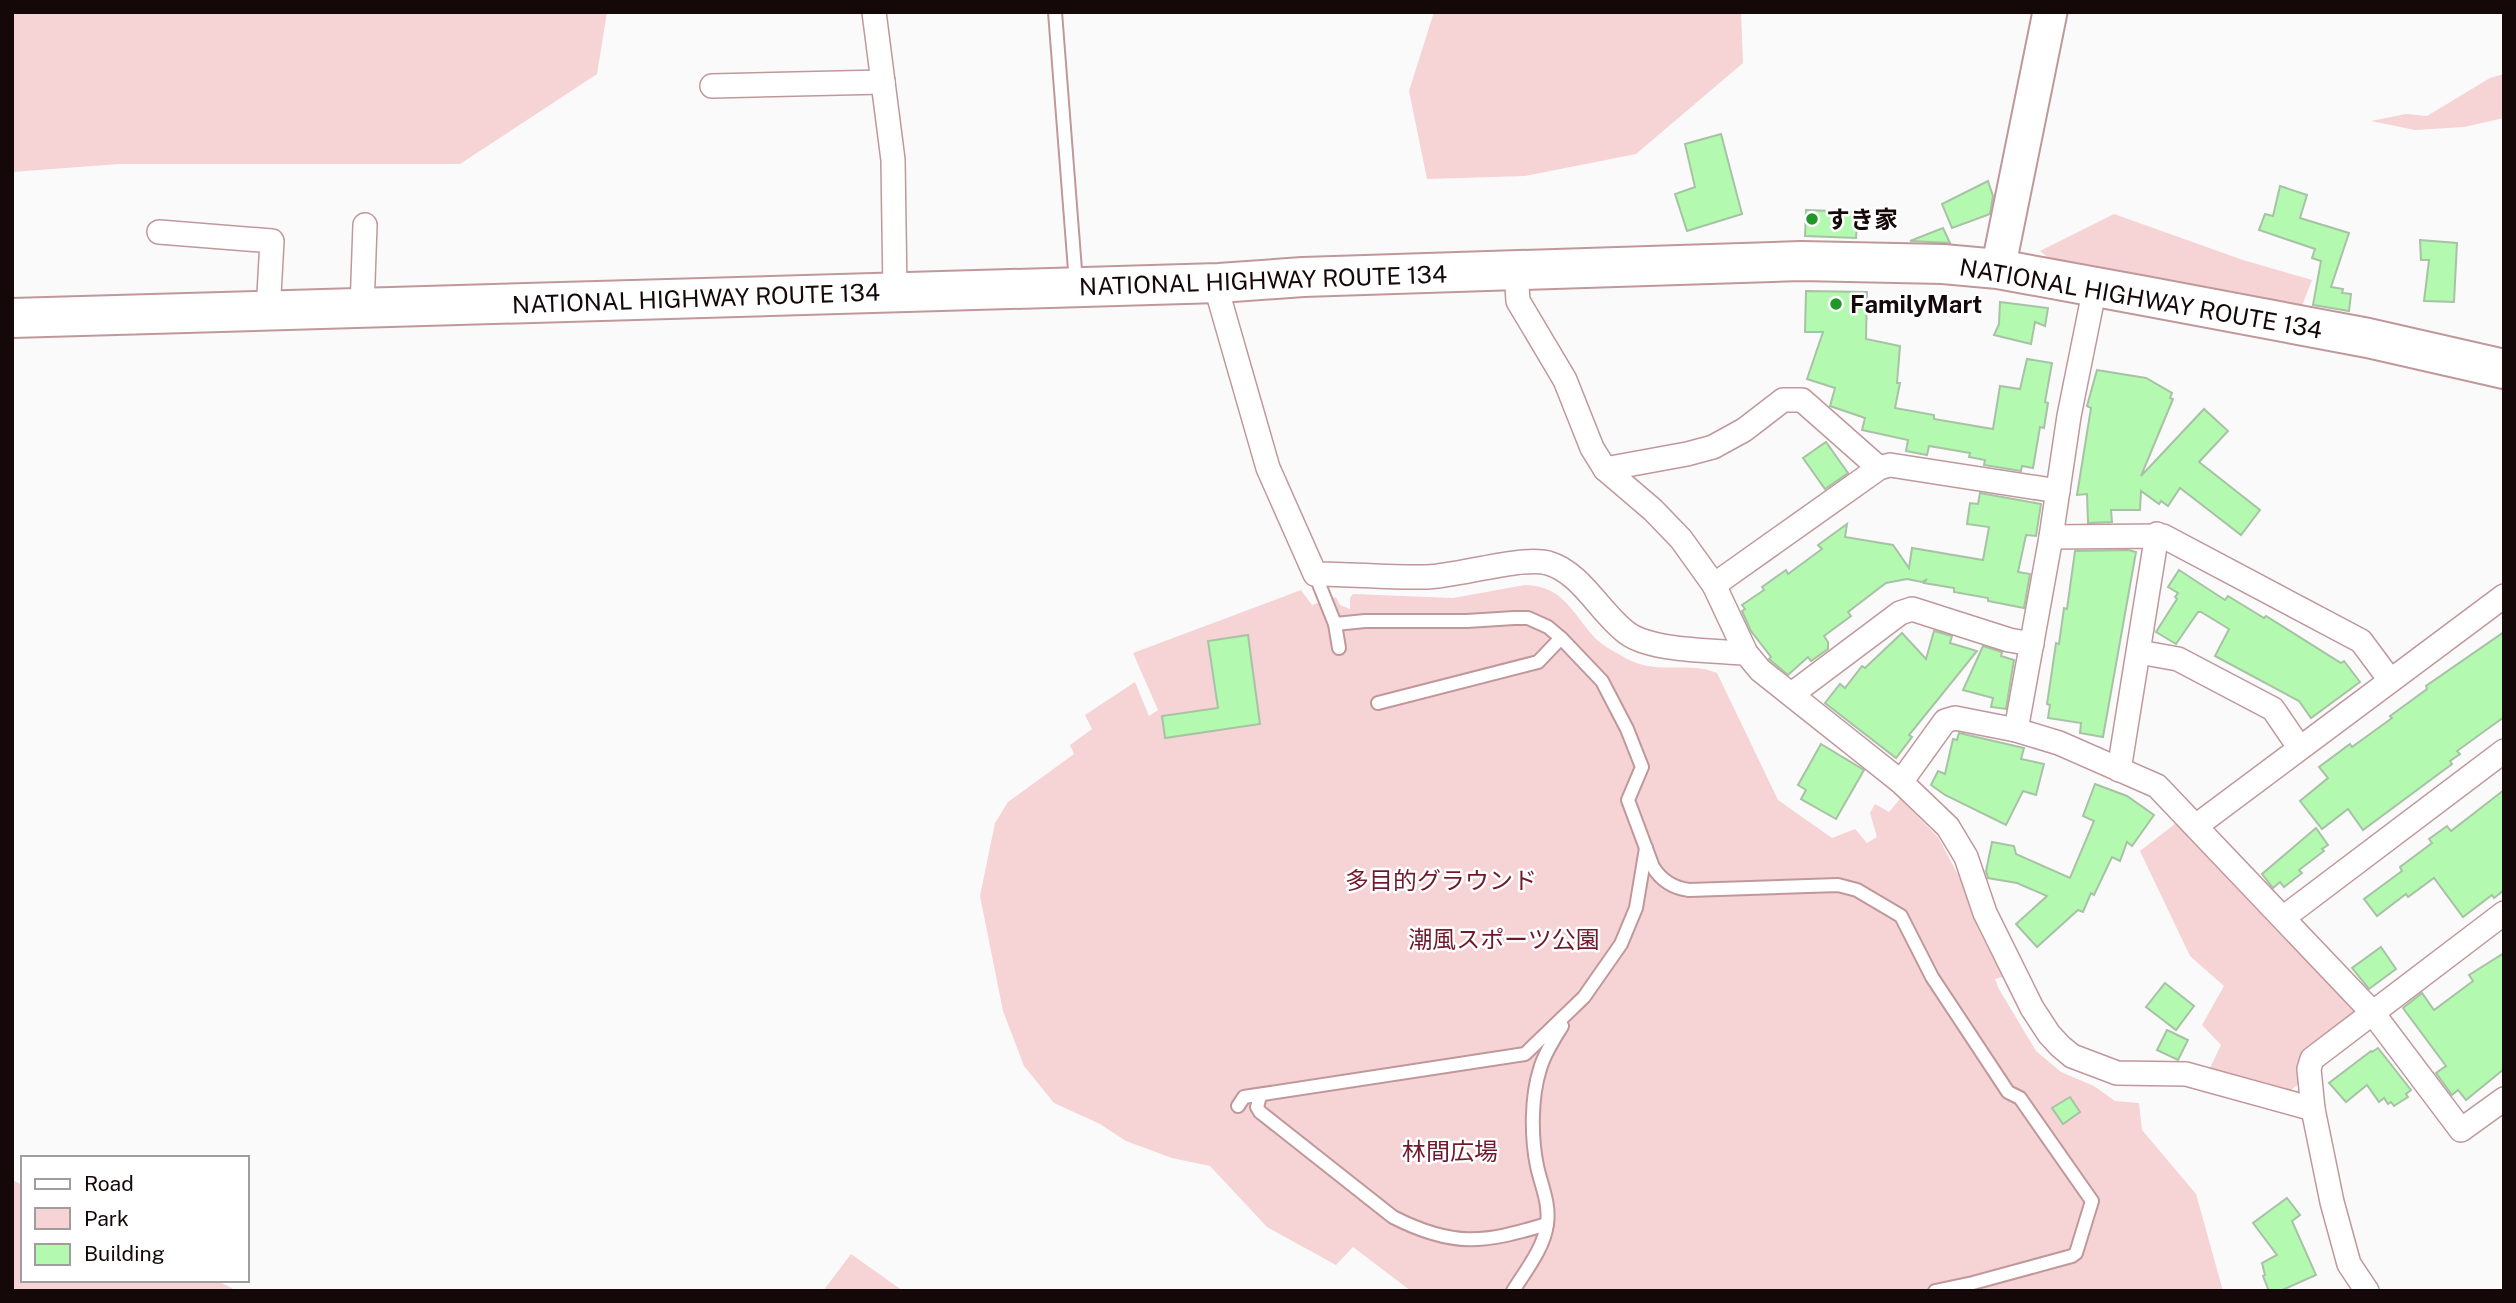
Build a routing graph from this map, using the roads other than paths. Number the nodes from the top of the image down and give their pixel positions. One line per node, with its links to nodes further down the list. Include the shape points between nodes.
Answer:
1 (874, 12): 4 (street)
2 (1055, 12): 11 (lane)
3 (2050, 12): 8 (street)
4 (883, 82): 5 (street); 13 (street, via 893,160)
5 (712, 86)
6 (365, 225): 14 (street)
7 (159, 232): 15 (street, via 272,241)
8 (1998, 269): 9 (highway, NATIONAL HIGHWAY ROUTE 134, via 1801,261); 12 (highway, NATIONAL HIGHWAY ROUTE 134)
9 (1516, 271): 10 (highway, NATIONAL HIGHWAY ROUTE 134); 19 (street, via 1518,301 1565,380)
10 (1219, 283): 11 (highway, NATIONAL HIGHWAY ROUTE 134); 23 (street, via 1218,294 1268,468)
11 (1076, 286): 13 (highway, NATIONAL HIGHWAY ROUTE 134)
12 (2095, 287): 17 (highway, NATIONAL HIGHWAY ROUTE 134, via 2368,338); 20 (street, via 2068,416)
13 (895, 292): 14 (highway, NATIONAL HIGHWAY ROUTE 134)
14 (362, 309): 15 (highway, NATIONAL HIGHWAY ROUTE 134)
15 (268, 312): 16 (highway, NATIONAL HIGHWAY ROUTE 134)
16 (12, 318)
17 (2504, 369)
18 (1879, 468): 19 (street, via 1802,400 1783,400 1713,447); 20 (street, via 1890,465); 24 (street)
19 (1605, 470): 24 (street, via 1669,525)
20 (2058, 491): 22 (street)
21 (2157, 534): 22 (street); 30 (street); 32 (street, via 2361,641)
22 (2051, 537): 28 (street)
23 (1315, 574): 26 (lane); 31 (street, via 1426,577 1547,563 1575,579 1629,635 1681,648)
24 (1714, 585): 31 (street)
25 (2504, 596): 32 (street)
26 (1335, 624): 27 (lane, via 1528,618); 29 (lane)
27 (1560, 638): 34 (lane, via 1538,662); 41 (lane, via 1602,681 1643,767 1628,800)
28 (2032, 645): 33 (street, via 1912,609 1900,612); 35 (street)
29 (1339, 648)
30 (2140, 652): 36 (street, via 2179,659 2273,709); 38 (street)
31 (1746, 653): 33 (street)
32 (2390, 680): 36 (street)
33 (1792, 694): 39 (street)
34 (1378, 703)
35 (2016, 730): 38 (street); 39 (street, via 1955,718 1945,721)
36 (2299, 747): 40 (street)
37 (2504, 751): 43 (street)
38 (2119, 770): 40 (street, via 2157,786)
39 (1900, 782): 49 (street, via 1948,827 1966,857 1986,913 2032,1008 2049,1034 2072,1056 2117,1073 2186,1074)
40 (2196, 826): 43 (street)
41 (1646, 848): 45 (lane, via 1636,908 1621,944); 52 (lane, via 1658,875 1684,889 1829,884 1857,890 1895,911 1932,977 2008,1092 2020,1098 2092,1201 2075,1255)
42 (2504, 913): 44 (street)
43 (2283, 918): 44 (street)
44 (2372, 1012): 47 (street, via 2461,1130); 49 (street, via 2312,1059)
45 (1569, 1013): 46 (lane, via 1525,1054); 50 (lane, via 1540,1069 1535,1102 1534,1147)
46 (1260, 1096): 48 (lane, via 1244,1097); 50 (lane, via 1260,1112 1393,1217 1413,1227 1443,1237 1495,1239)
47 (2504, 1099)
48 (1238, 1106)
49 (2313, 1109): 53 (street, via 2349,1264)
50 (1547, 1224): 51 (lane, via 1537,1253)
51 (1513, 1291)
52 (1935, 1291)
53 (2367, 1291)

